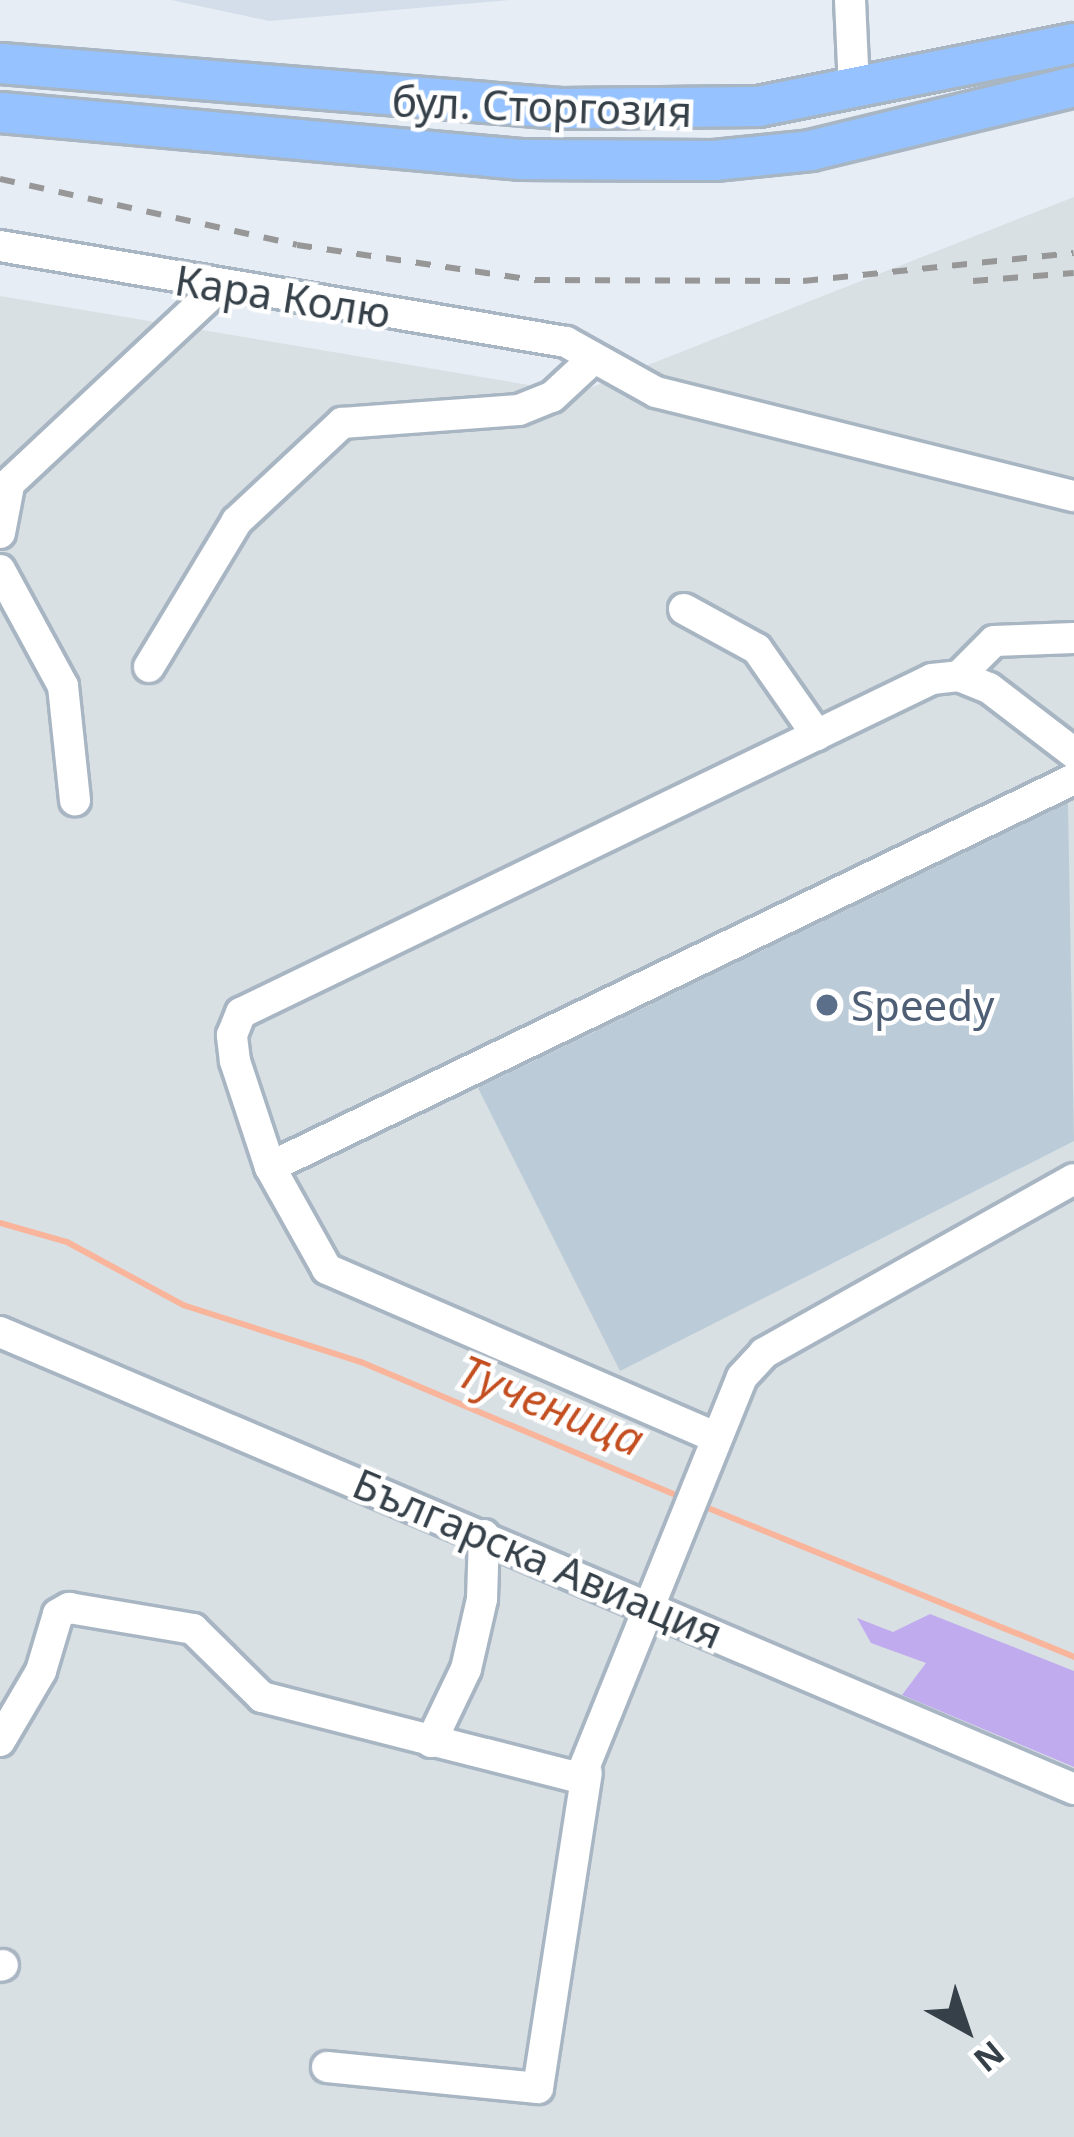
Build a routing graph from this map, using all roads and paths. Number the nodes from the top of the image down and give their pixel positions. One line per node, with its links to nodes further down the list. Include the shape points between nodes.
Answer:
1 (850, 0): 5 (street)
2 (1074, 43): 5 (main road, бул. Сторгозия)
3 (0, 63): 5 (main road, бул. Сторгозия, via 560,108 758,106)
4 (1074, 86): 6 (main road, бул. Сторгозия, via 810,150 714,160 520,159)
5 (854, 89)
6 (0, 112)
7 (0, 246): 8 (street, Кара Колю)
8 (219, 287): 9 (street, Кара Колю, via 566,342); 10 (street)
9 (594, 358): 11 (street, via 656,392); 16 (street, via 552,397 519,410 342,423 237,520)
10 (4, 492): 12 (street)
11 (1074, 496)
12 (0, 533)
13 (0, 570): 21 (street, via 63,686)
14 (684, 609): 18 (street, via 757,649)
15 (1074, 638): 17 (street, via 994,640)
16 (149, 667)
17 (959, 676): 18 (street, via 932,679); 19 (street, via 989,688)
18 (817, 735): 22 (street, via 241,1013 235,1061)
19 (1074, 753)
20 (1074, 779): 22 (street)
21 (76, 800)
22 (270, 1167): 25 (street, via 327,1269)
23 (1074, 1179): 25 (street, via 764,1353 742,1377)
24 (0, 1332): 26 (street, Българска Авиация)
25 (715, 1437): 27 (street)
26 (484, 1535): 27 (street, Българска Авиация); 29 (street, via 482,1599 466,1669)
27 (649, 1604): 30 (street); 31 (street, Българска Авиация)
28 (0, 1742): 29 (street, via 41,1671 58,1614 69,1608 193,1629 262,1697)
29 (431, 1742): 30 (street, via 574,1780)
30 (587, 1773): 32 (street, via 538,2088)
31 (1074, 1789)
32 (327, 2067)

